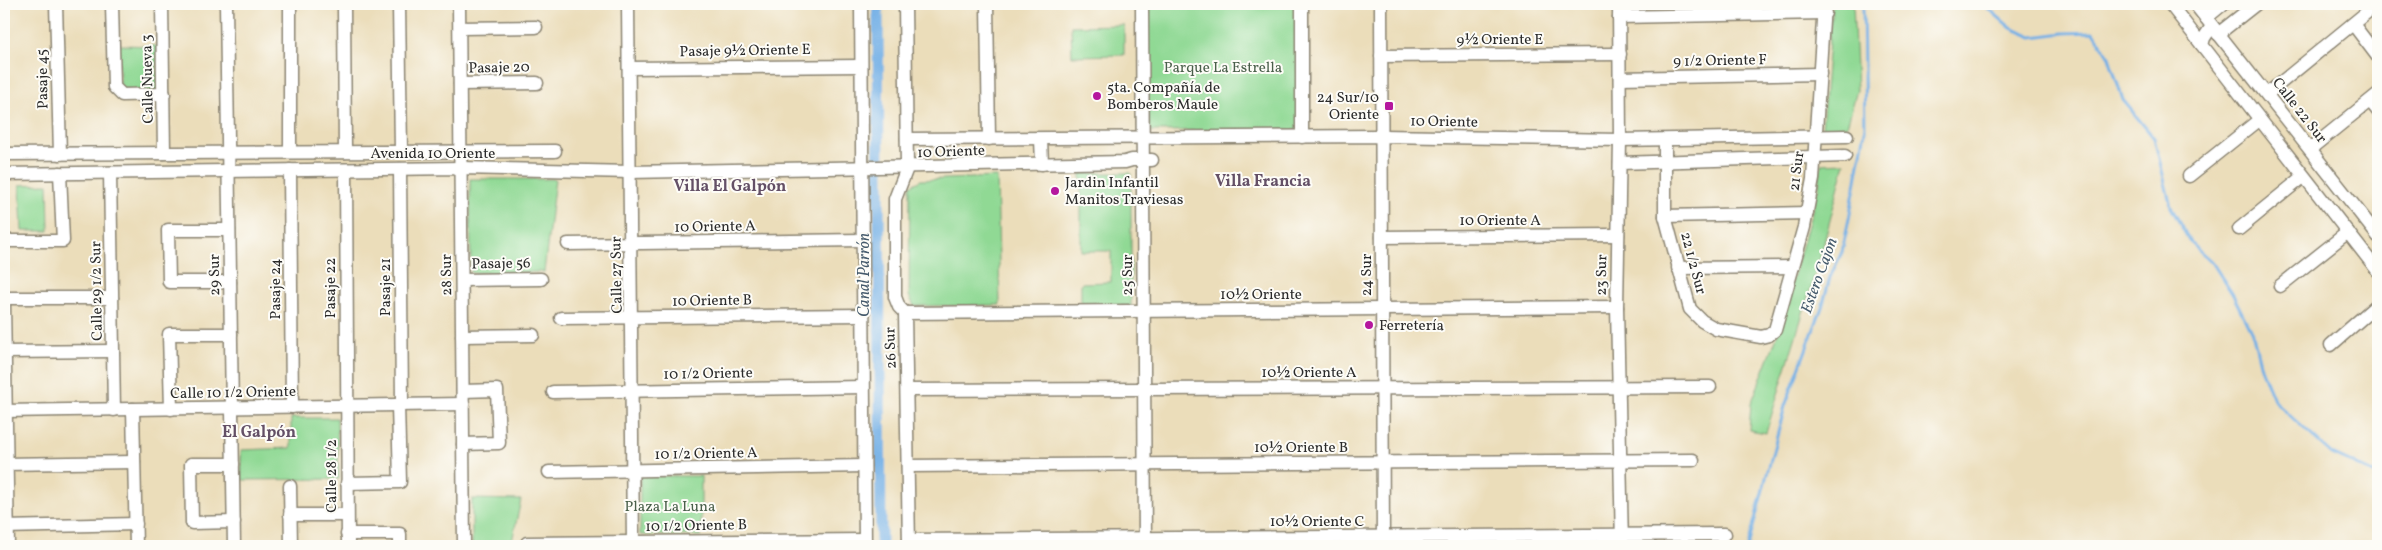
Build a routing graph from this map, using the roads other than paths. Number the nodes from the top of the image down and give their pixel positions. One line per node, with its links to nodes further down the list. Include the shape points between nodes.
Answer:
1 (56, 4): 63 (street, Pasaje 45)
2 (112, 4): 39 (street, via 114,87 117,93)
3 (162, 4): 39 (street, Calle Nueva 3)
4 (226, 4): 61 (street, 29 Sur)
5 (290, 4): 58 (street)
6 (344, 4): 59 (street)
7 (399, 4): 55 (street)
8 (459, 4): 28 (street, 28 Sur)
9 (628, 4): 34 (street, Calle 27 Sur)
10 (860, 4): 33 (street, 26 Sur)
11 (905, 4): 49 (street, 26 Sur)
12 (987, 4): 50 (street)
13 (1142, 4): 48 (street, 25 Sur)
14 (1302, 4): 47 (street)
15 (1381, 4): 31 (street, 24 Sur)
16 (1619, 4): 24 (street, 23 Sur)
17 (2170, 4): 29 (street)
18 (2195, 4): 26 (street, Calle 22 Sur)
19 (2223, 4): 26 (street)
20 (2256, 4): 26 (street)
21 (2377, 4): 25 (street)
22 (1824, 9): 23 (street); 35 (street, 21 Sur)
23 (1684, 10): 24 (street)
24 (1619, 17): 30 (street, 23 Sur)
25 (2353, 24): 32 (street); 40 (street)
26 (2212, 26): 29 (street); 40 (street, Calle 22 Sur)
27 (536, 27): 28 (street)
28 (460, 28): 38 (street, 28 Sur)
29 (2202, 45): 43 (street)
30 (1620, 54): 31 (street, 9½ Oriente E); 36 (street, 23 Sur)
31 (1381, 56): 44 (street, 24 Sur)
32 (2378, 56)
33 (861, 66): 34 (street, Pasaje 9½ Oriente E); 71 (street, 26 Sur)
34 (628, 68): 77 (street, Calle 27 Sur)
35 (1820, 74): 36 (street, 9 1/2 Oriente F); 45 (street, 21 Sur)
36 (1620, 78): 52 (street, 23 Sur)
37 (537, 83): 38 (street, Pasaje 20)
38 (460, 84): 56 (street, 28 Sur)
39 (164, 94): 60 (street, Calle Nueva 3)
40 (2267, 94): 54 (street, Calle 22 Sur)
41 (2374, 98): 42 (street); 54 (street)
42 (2378, 111)
43 (2259, 120): 81 (street); 82 (street)
44 (1382, 136): 47 (street, 10 Oriente); 52 (street, 10 Oriente); 92 (street, 24 Sur)
45 (1816, 136): 46 (street, 10 Oriente); 53 (street, 10 Oriente); 65 (street, 21 Sur)
46 (1848, 136)
47 (1302, 137): 48 (street, 10 Oriente)
48 (1143, 138): 51 (street, 10 Oriente); 66 (street, 25 Sur)
49 (907, 139): 50 (street, 10 Oriente); 72 (street, 26 Sur)
50 (990, 139): 51 (street, 10 Oriente)
51 (1041, 139): 69 (street)
52 (1620, 140): 53 (street, 10 Oriente); 68 (street, 23 Sur)
53 (1665, 140): 67 (street, 22 1/2 Sur)
54 (2310, 149): 83 (street, Calle 22 Sur)
55 (401, 151): 56 (street, Avenida 10 Oriente); 59 (street, Avenida 10 Oriente)
56 (461, 151): 57 (street, Avenida 10 Oriente); 70 (street, 28 Sur)
57 (555, 151)
58 (290, 152): 59 (street, Avenida 10 Oriente); 61 (street, Avenida 10 Oriente)
59 (345, 152)
60 (164, 153): 61 (street, Avenida 10 Oriente); 63 (street, Avenida 10 Oriente)
61 (228, 153): 76 (street, 29 Sur)
62 (4, 154): 63 (street, Avenida 10 Oriente)
63 (60, 154)
64 (1845, 156): 65 (street)
65 (1815, 157): 67 (street); 85 (street, 21 Sur)
66 (1147, 160): 69 (street, 10 Oriente); 110 (street, 25 Sur)
67 (1665, 162): 68 (street); 86 (street, 22 1/2 Sur)
68 (1620, 163): 90 (street, 23 Sur)
69 (1042, 164): 72 (street, 10 Oriente)
70 (461, 168): 73 (street, Avenida 10 Oriente); 77 (street, Avenida 10 Oriente); 101 (street, 28 Sur)
71 (867, 168): 72 (street, 10 Oriente); 77 (street, Avenida 10 Oriente); 93 (street, 26 Sur)
72 (907, 168): 111 (street, 26 Sur, via 895,199 895,297)
73 (400, 169): 75 (street, Avenida 10 Oriente); 132 (street, Pasaje 21)
74 (290, 170): 75 (street, Avenida 10 Oriente); 76 (street, Avenida 10 Oriente); 134 (street, Pasaje 24)
75 (346, 170): 133 (street, Pasaje 22)
76 (229, 171): 79 (street, Avenida 10 Oriente); 88 (street, 29 Sur)
77 (630, 172): 95 (street, Calle 27 Sur)
78 (60, 173): 79 (street, Avenida 10 Oriente); 80 (street, Avenida 10 Oriente); 94 (street, via 63,241)
79 (110, 173): 105 (street, Calle 29 1/2 Sur)
80 (4, 174)
81 (2189, 176)
82 (2303, 177): 84 (street); 87 (street)
83 (2338, 184): 84 (street); 91 (street, Calle 22 Sur)
84 (2321, 198): 89 (street)
85 (1807, 213): 86 (street); 97 (street, 21 Sur)
86 (1665, 216): 98 (street, 22 1/2 Sur)
87 (2239, 228)
88 (230, 230): 102 (street, 29 Sur); 102 (street, via 168,230 169,282)
89 (2348, 232): 99 (street); 103 (street)
90 (1618, 235): 92 (street, 10 Oriente A); 108 (street, 23 Sur)
91 (2378, 236)
92 (1382, 237): 109 (street, 24 Sur)
93 (862, 240): 95 (street, 10 Oriente A); 112 (street, 26 Sur)
94 (4, 241)
95 (632, 243): 96 (street, 10 Oriente A); 113 (street, Calle 27 Sur)
96 (568, 244)
97 (1793, 267): 98 (street); 117 (street, 21 Sur, via 1775,330)
98 (1678, 268): 117 (street, 22 1/2 Sur, via 1690,309 1702,321 1716,329 1761,337)
99 (2378, 271)
100 (541, 279): 101 (street, Pasaje 56)
101 (462, 280): 118 (street, 28 Sur)
102 (230, 282): 115 (street, 29 Sur)
103 (2280, 286)
104 (4, 298): 105 (street)
105 (112, 298): 121 (street, Calle 29 1/2 Sur)
106 (4, 304): 120 (street)
107 (2378, 304): 119 (street)
108 (1617, 307): 109 (street, 10½ Oriente); 123 (street, 23 Sur)
109 (1382, 309): 110 (street, 10½ Oriente); 126 (street, 24 Sur)
110 (1144, 311): 111 (street, 10½ Oriente); 125 (street, 25 Sur)
111 (905, 313): 127 (street, 26 Sur)
112 (863, 315): 113 (street, 10 Oriente B); 122 (street, 26 Sur)
113 (632, 317): 114 (street, 10 Oriente B); 129 (street, Calle 27 Sur)
114 (561, 318)
115 (231, 334): 135 (street, 29 Sur); 137 (street, via 169,334)
116 (533, 335): 118 (street)
117 (1769, 335)
118 (462, 336): 128 (street, 28 Sur)
119 (2331, 344)
120 (4, 352): 121 (street); 139 (street)
121 (113, 352): 138 (street, Calle 29 1/2 Sur)
122 (864, 387): 129 (street, 10 1/2 Oriente); 148 (street, 26 Sur)
123 (1618, 387): 124 (street, 10½ Oriente A); 126 (street, 10½ Oriente A); 142 (street, 23 Sur)
124 (1710, 387)
125 (1144, 388): 126 (street, 10½ Oriente A); 127 (street, 10½ Oriente A); 147 (street, 25 Sur)
126 (1383, 388): 144 (street, 24 Sur)
127 (908, 390): 149 (street, 26 Sur)
128 (463, 391): 131 (street, 28 Sur); 140 (street, via 497,390 499,443)
129 (633, 391): 130 (street, 10 1/2 Oriente); 150 (street, Calle 27 Sur)
130 (553, 392)
131 (463, 404): 132 (street, Calle 10 1/2 Oriente); 140 (street, 28 Sur)
132 (400, 405): 133 (street, Calle 10 1/2 Oriente); 152 (street, Pasaje 21, via 400,482)
133 (347, 406): 134 (street, Calle 10 1/2 Oriente); 152 (street, Calle 28 1/2)
134 (292, 407): 135 (street, Calle 10 1/2 Oriente)
135 (232, 408): 137 (street, Calle 10 1/2 Oriente); 146 (street, 29 Sur)
136 (132, 409): 137 (street, Calle 10 1/2 Oriente); 138 (street, Calle 10 1/2 Oriente); 143 (street)
137 (170, 409)
138 (114, 410): 139 (street, Calle 10 1/2 Oriente)
139 (5, 412): 145 (street)
140 (464, 444): 173 (street, 28 Sur)
141 (1693, 460): 142 (street, 10½ Oriente B)
142 (1620, 461): 144 (street, 10½ Oriente B); 161 (street, 23 Sur)
143 (134, 462): 145 (street); 157 (street)
144 (1383, 463): 147 (street, 10½ Oriente B); 162 (street, 24 Sur)
145 (5, 464): 158 (street)
146 (233, 464): 156 (street, 29 Sur); 156 (street, via 191,464 192,523)
147 (1144, 464): 149 (street, 10½ Oriente B); 163 (street, 25 Sur)
148 (864, 466): 150 (street, 10 1/2 Oriente A); 165 (street, 26 Sur)
149 (908, 466): 166 (street, 26 Sur)
150 (634, 470): 151 (street, 10 1/2 Oriente A); 167 (street, Calle 27 Sur)
151 (549, 472)
152 (347, 483): 154 (street, Calle 28 1/2)
153 (290, 486): 155 (street)
154 (347, 514): 155 (street); 160 (street, Calle 28 1/2)
155 (290, 515): 171 (street)
156 (234, 522): 170 (street, 29 Sur)
157 (136, 524): 158 (street); 169 (street)
158 (6, 527): 168 (street)
159 (1725, 534): 161 (street, 10½ Oriente C)
160 (348, 540): 172 (street, via 400,534)
161 (1621, 540): 162 (street, 10½ Oriente C)
162 (1383, 541): 163 (street, 10½ Oriente C)
163 (1145, 542): 166 (street, 10½ Oriente C)
164 (527, 543): 167 (street, 10 1/2 Oriente B)
165 (864, 543): 167 (street, 10 1/2 Oriente B)
166 (909, 543)
167 (633, 544)
168 (8, 546)
169 (136, 546)
170 (234, 546)
171 (291, 546)
172 (400, 546)
173 (464, 546)

